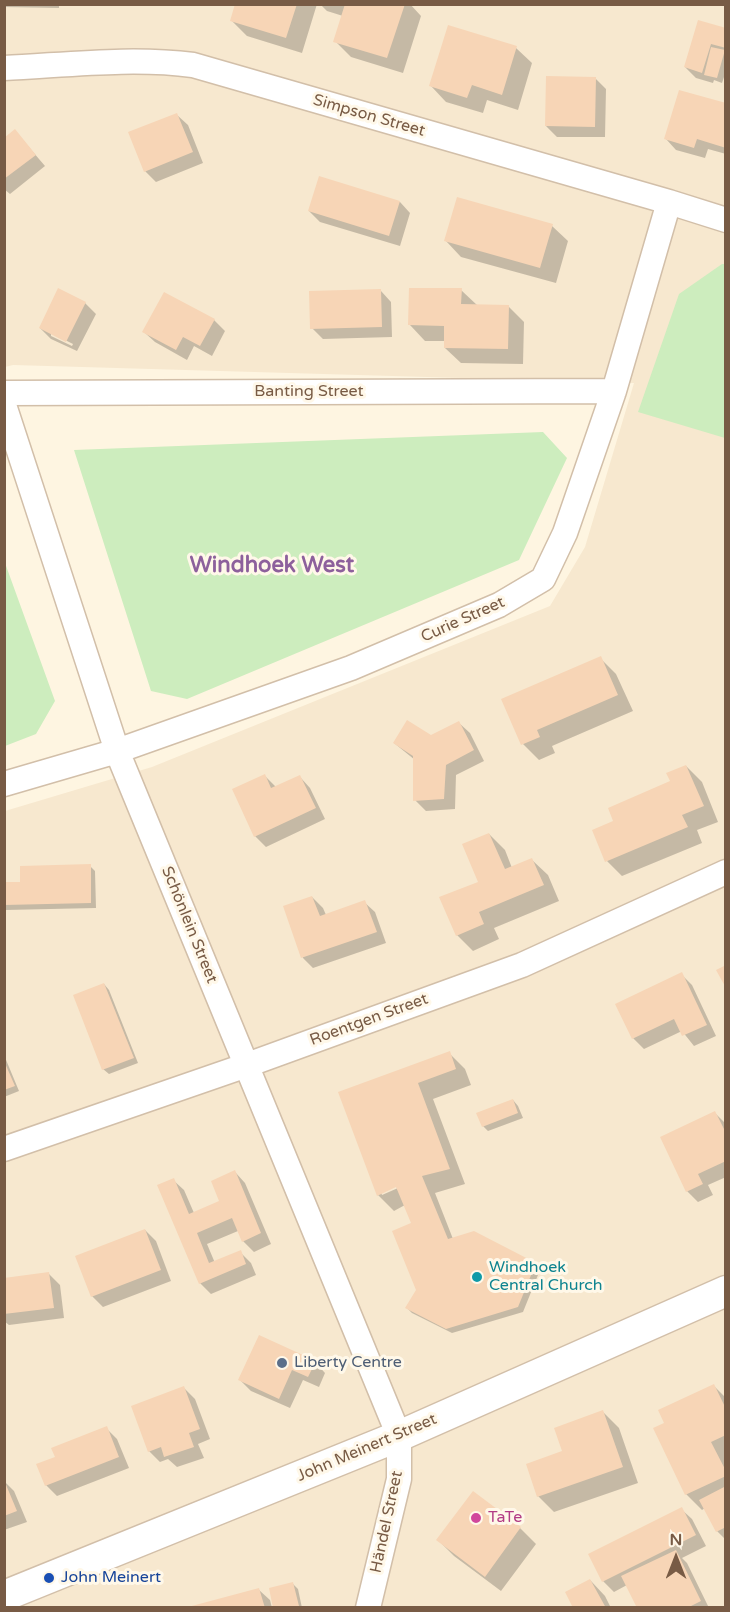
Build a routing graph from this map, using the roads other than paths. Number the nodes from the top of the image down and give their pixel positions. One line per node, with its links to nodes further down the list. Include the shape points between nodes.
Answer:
1 (4, 68): 2 (street, Simpson Street, via 103,63 194,65)
2 (669, 202): 3 (street, Simpson Street); 4 (street, Curie Street)
3 (726, 220)
4 (614, 391): 5 (street, Banting Street); 7 (street, Curie Street, via 565,533 543,579 499,605 351,668)
5 (4, 393)
6 (4, 405): 7 (street, Schönlein Street)
7 (117, 751): 8 (street, Curie Street); 10 (street, Schönlein Street)
8 (4, 784)
9 (726, 872): 10 (street, Roentgen Street, via 522,965)
10 (247, 1065): 11 (street, Roentgen Street); 13 (street, Schönlein Street)
11 (4, 1149)
12 (726, 1291): 13 (street, John Meinert Street)
13 (399, 1437): 14 (street, John Meinert Street); 15 (street, Händel Street, via 399,1479)
14 (4, 1596)
15 (368, 1608)

